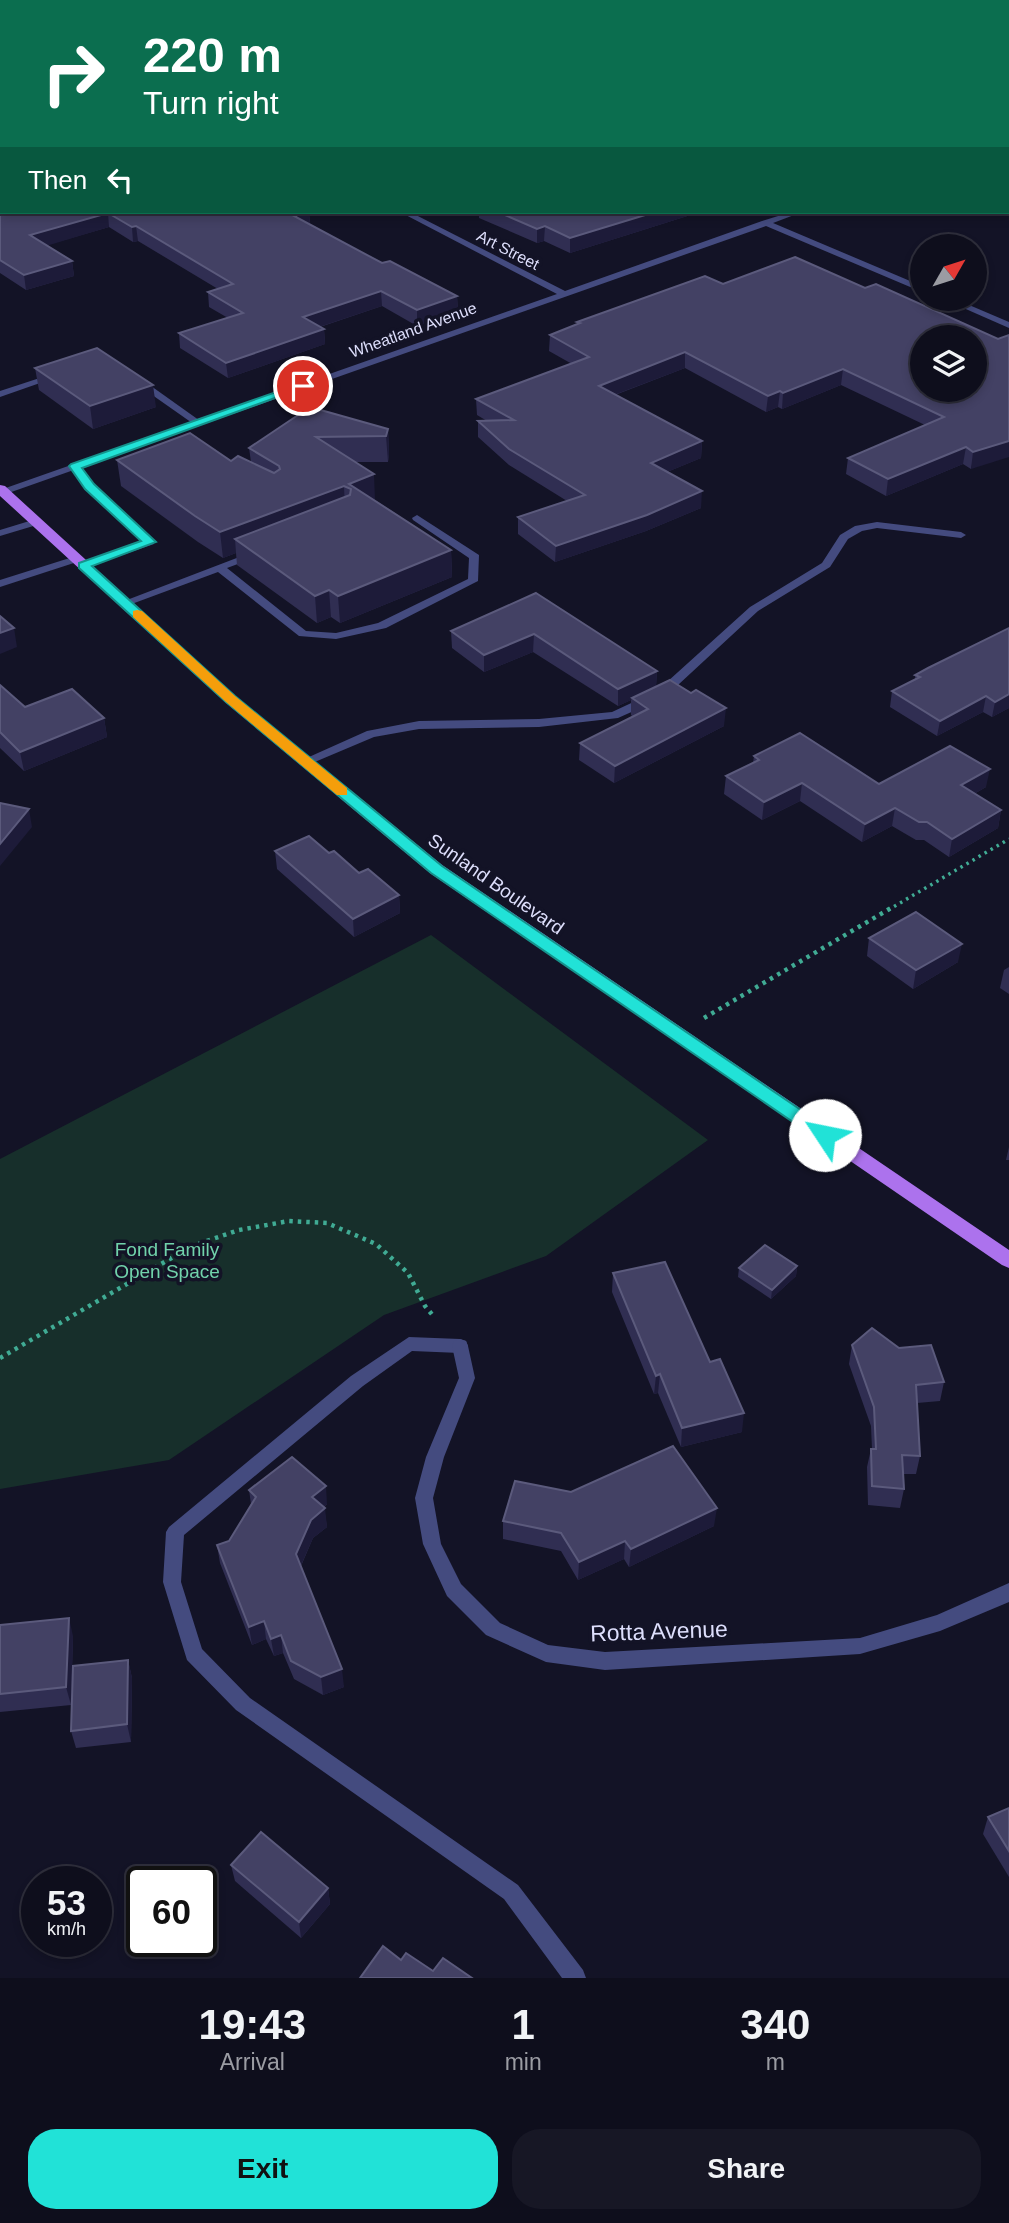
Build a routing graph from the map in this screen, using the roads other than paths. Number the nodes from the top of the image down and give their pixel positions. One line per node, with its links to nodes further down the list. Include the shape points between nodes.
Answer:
1 (408, 214): 5 (street, Art Street)
2 (792, 214): 3 (street, Wheatland Avenue)
3 (765, 223): 4 (street); 5 (street, Wheatland Avenue)
4 (910, 284)
5 (562, 293): 11 (street, Wheatland Avenue)
6 (978, 312): 7 (street)
7 (1009, 325)
8 (64, 374): 10 (street)
9 (135, 379): 11 (street)
10 (0, 394)
11 (198, 423): 12 (street, Wheatland Avenue)
12 (174, 432): 13 (street); 14 (street, Wheatland Avenue)
13 (184, 439)
14 (75, 466): 15 (street, Wheatland Avenue); 21 (street, via 150,542)
15 (1, 491): 17 (main road, Sunland Boulevard)
16 (417, 518): 22 (street, via 475,557 473,580 382,626 336,636 303,634)
17 (36, 522): 18 (street); 21 (main road, Sunland Boulevard)
18 (0, 533)
19 (961, 535): 25 (street, via 877,525 859,528 844,537 826,565 754,609 661,694 614,715 538,723 419,725 371,734)
20 (271, 547): 22 (street)
21 (80, 562): 23 (street); 24 (main road, Sunland Boulevard)
22 (220, 568): 24 (street)
23 (0, 584)
24 (125, 603): 25 (main road, Sunland Boulevard)
25 (306, 761): 26 (main road, Sunland Boulevard, via 436,869)
26 (1009, 1260)
27 (1009, 1591): 28 (street, Rotta Avenue, via 940,1623 860,1646 606,1661 547,1653 493,1629 454,1590 432,1544 424,1498 467,1378 460,1346 410,1344 357,1381 175,1532 172,1582 194,1654 243,1703 511,1892)
28 (575, 1978)

